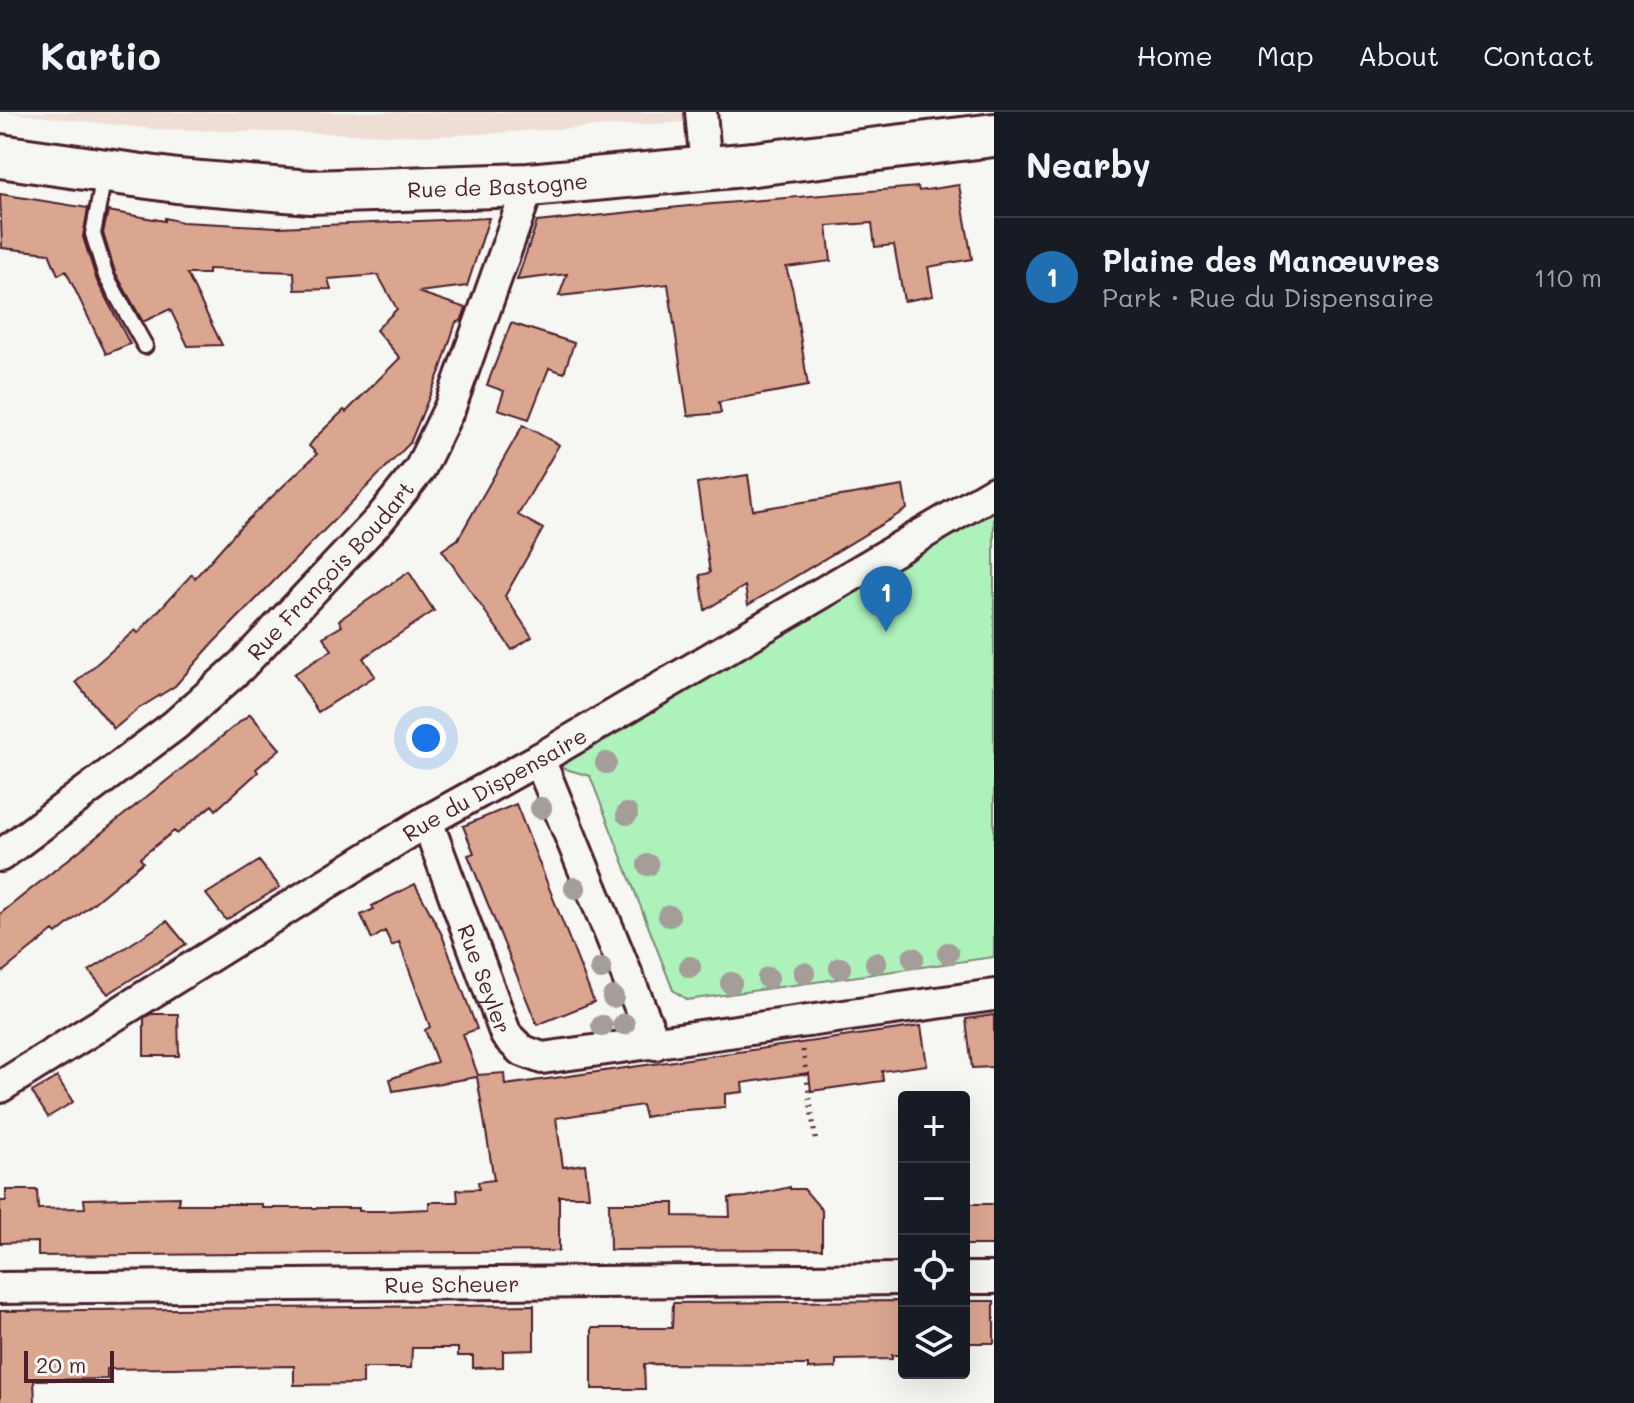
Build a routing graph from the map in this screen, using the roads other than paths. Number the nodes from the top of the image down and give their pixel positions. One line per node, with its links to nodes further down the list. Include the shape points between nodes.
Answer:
1 (701, 112): 4 (street)
2 (994, 135): 4 (main road, Rue de Bastogne)
3 (0, 156): 5 (main road, Rue de Bastogne)
4 (706, 168): 6 (main road, Rue de Bastogne)
5 (104, 171): 6 (main road, Rue de Bastogne, via 310,192); 7 (lane, via 93,234 106,276)
6 (529, 185): 11 (street, Rue François Boudart, via 450,407 420,469 380,519 241,666 175,725)
7 (145, 346)
8 (994, 492): 9 (street, Rue du Dispensaire)
9 (539, 759): 10 (street, Rue du Dispensaire); 13 (street)
10 (427, 821): 13 (street, Rue Seyler, via 506,1035 521,1050 542,1058); 14 (street, Rue du Dispensaire)
11 (0, 856)
12 (994, 995): 13 (street, Rue Seyler)
13 (655, 1044)
14 (0, 1087)
15 (970, 1278): 16 (street)
16 (994, 1278)
17 (898, 1279): 18 (street, Rue Scheuer)
18 (0, 1288)

